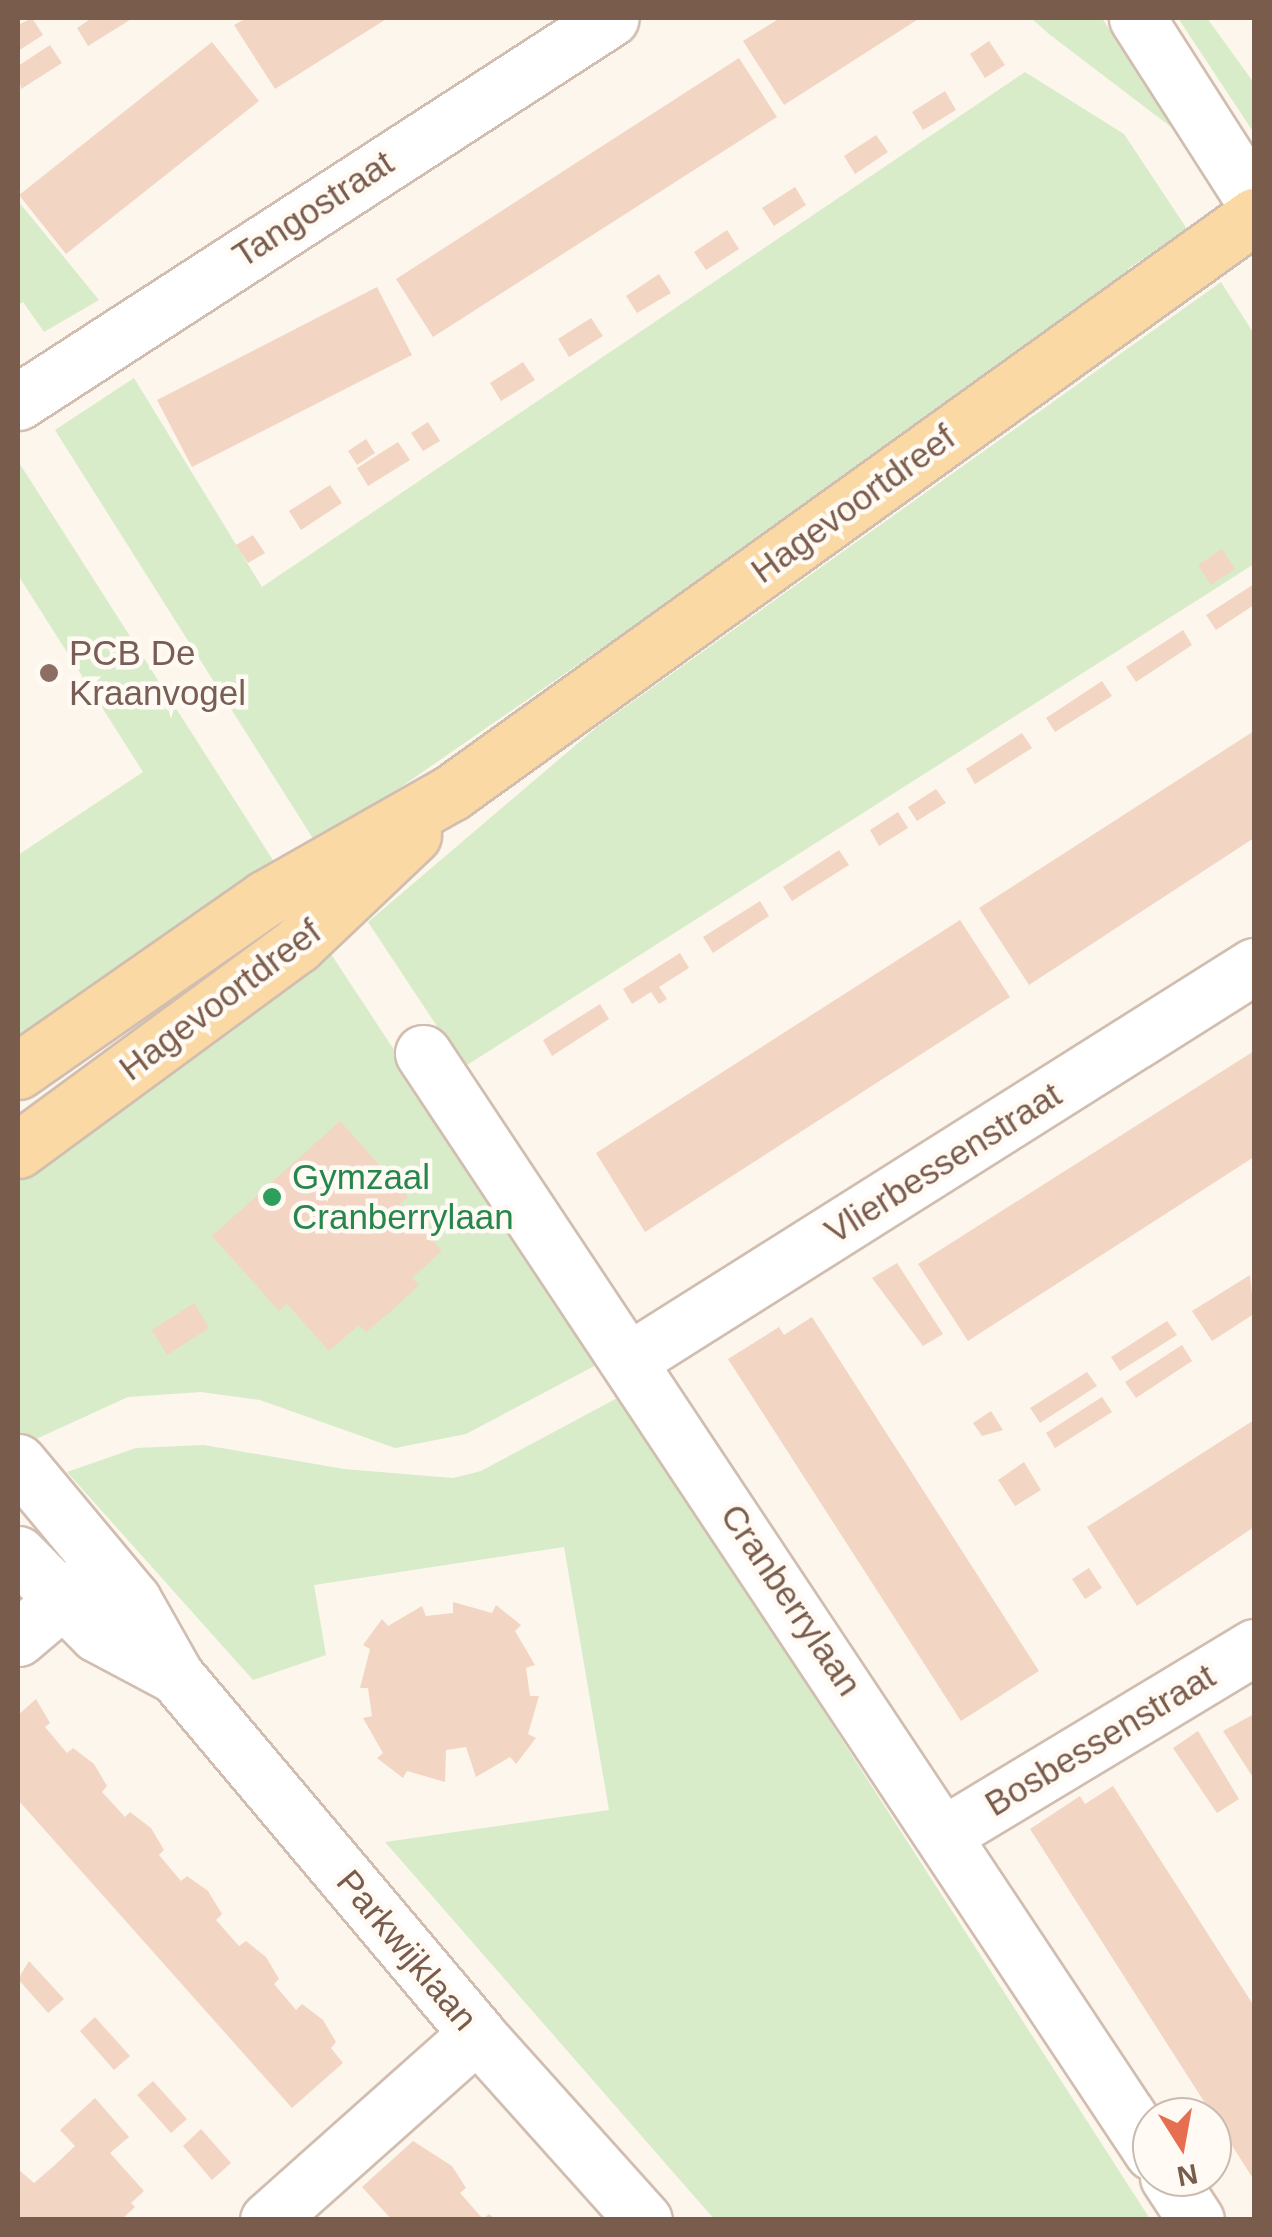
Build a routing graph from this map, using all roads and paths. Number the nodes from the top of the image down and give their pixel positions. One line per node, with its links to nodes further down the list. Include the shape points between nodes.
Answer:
1 (611, 18): 5 (street, Tangostraat)
2 (1138, 18): 3 (street)
3 (1254, 201)
4 (1254, 216): 6 (main road, Hagevoortdreef, via 451,793)
5 (18, 402)
6 (362, 866): 9 (main road, Hagevoortdreef, via 266,898); 10 (main road, Hagevoortdreef, via 297,945)
7 (1254, 966): 11 (street, Vlierbessenstraat)
8 (423, 1053): 11 (street, Cranberrylaan)
9 (18, 1072)
10 (18, 1150)
11 (631, 1359): 19 (street, Cranberrylaan)
12 (18, 1462): 14 (street, Parkwijklaan)
13 (18, 1554): 15 (street, Parkwijklaan)
14 (104, 1568): 15 (street); 18 (street, Parkwijklaan, via 133,1600)
15 (58, 1601): 16 (street); 18 (street, Parkwijklaan, via 97,1634)
16 (18, 1638)
17 (1254, 1647): 19 (street, Bosbessenstraat)
18 (176, 1676): 20 (street, Parkwijklaan)
19 (946, 1833): 21 (street, Cranberrylaan)
20 (478, 2034): 23 (street); 24 (street, Parkwijklaan)
21 (1132, 2121)
22 (1181, 2197): 25 (street)
23 (268, 2220)
24 (644, 2220)
25 (1196, 2220)

